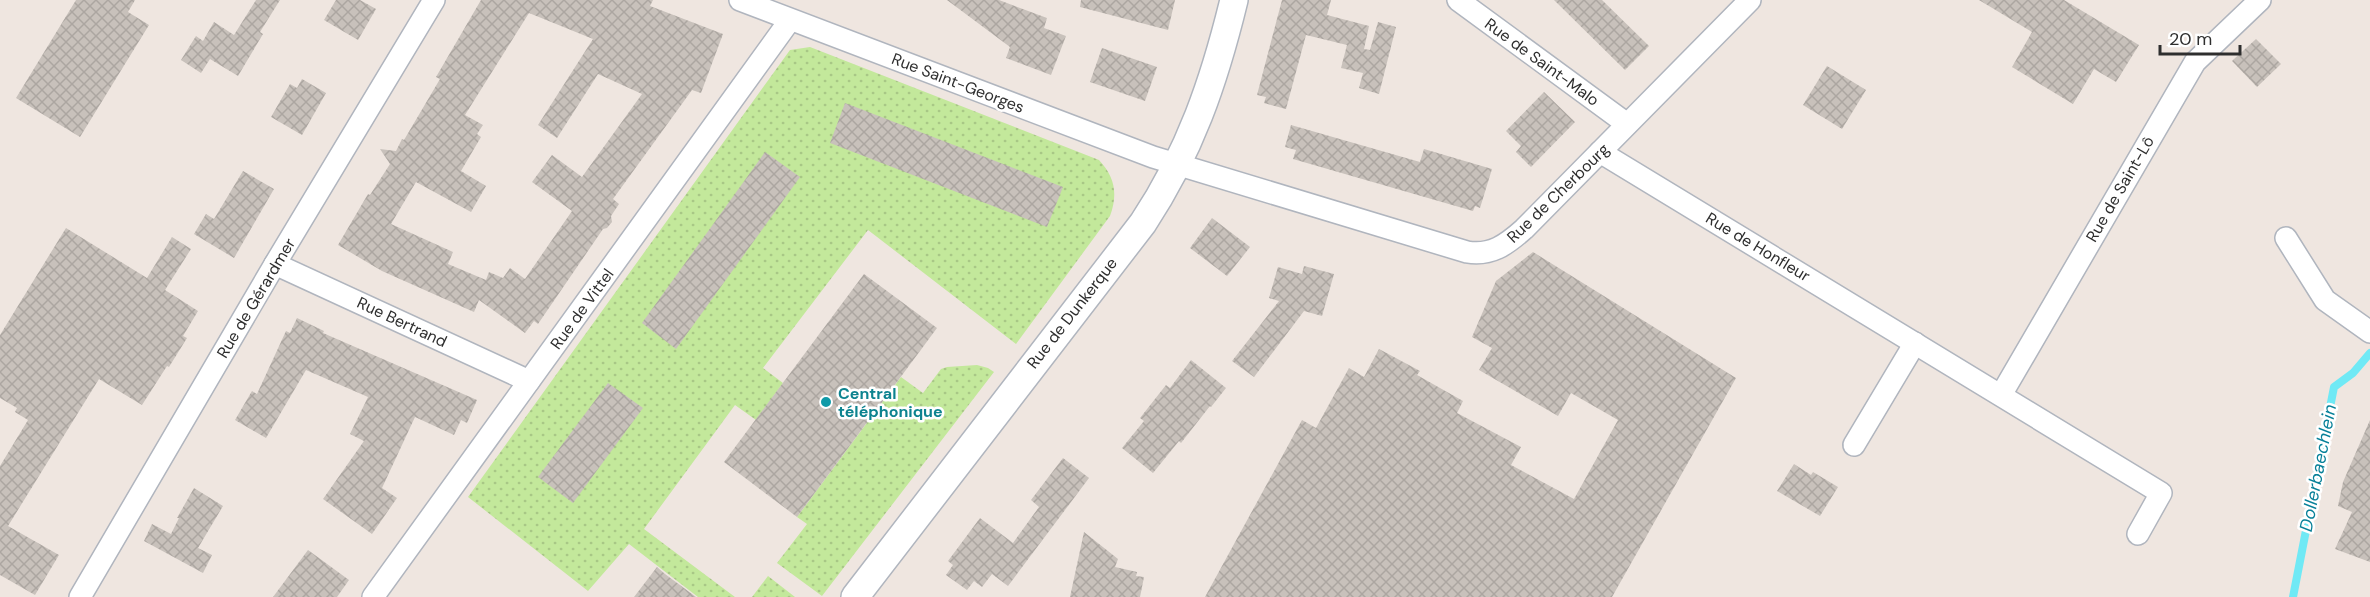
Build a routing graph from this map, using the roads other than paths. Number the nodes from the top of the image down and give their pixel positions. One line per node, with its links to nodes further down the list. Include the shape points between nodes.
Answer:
1 (434, 0): 12 (street, Rue de Gérardmer)
2 (740, 0): 7 (street, Rue Saint-Georges)
3 (1234, 0): 10 (street, Rue de Dunkerque, via 1206,98)
4 (1458, 0): 8 (street, Rue de Saint-Malo)
5 (1750, 0): 8 (street, Rue de Cherbourg)
6 (2260, 0): 16 (street, Rue de Saint-Lô, via 2195,62)
7 (790, 20): 10 (street, Rue Saint-Georges); 15 (street, Rue de Vittel)
8 (1627, 124): 9 (street, Rue de Cherbourg)
9 (1600, 152): 10 (street, Rue de Cherbourg, via 1510,241 1479,254); 14 (street, Rue de Honfleur)
10 (1178, 165): 21 (street, Rue de Dunkerque, via 1143,223)
11 (2286, 238): 13 (street, via 2325,300)
12 (275, 264): 15 (street, Rue Bertrand); 19 (street, Rue de Gérardmer)
13 (2368, 331)
14 (1915, 343): 16 (street, Rue de Honfleur); 17 (street)
15 (529, 381): 20 (street, Rue de Vittel)
16 (2001, 395): 18 (street, Rue de Honfleur, via 2161,493)
17 (1854, 445)
18 (2138, 534)
19 (81, 597)
20 (373, 597)
21 (855, 597)

